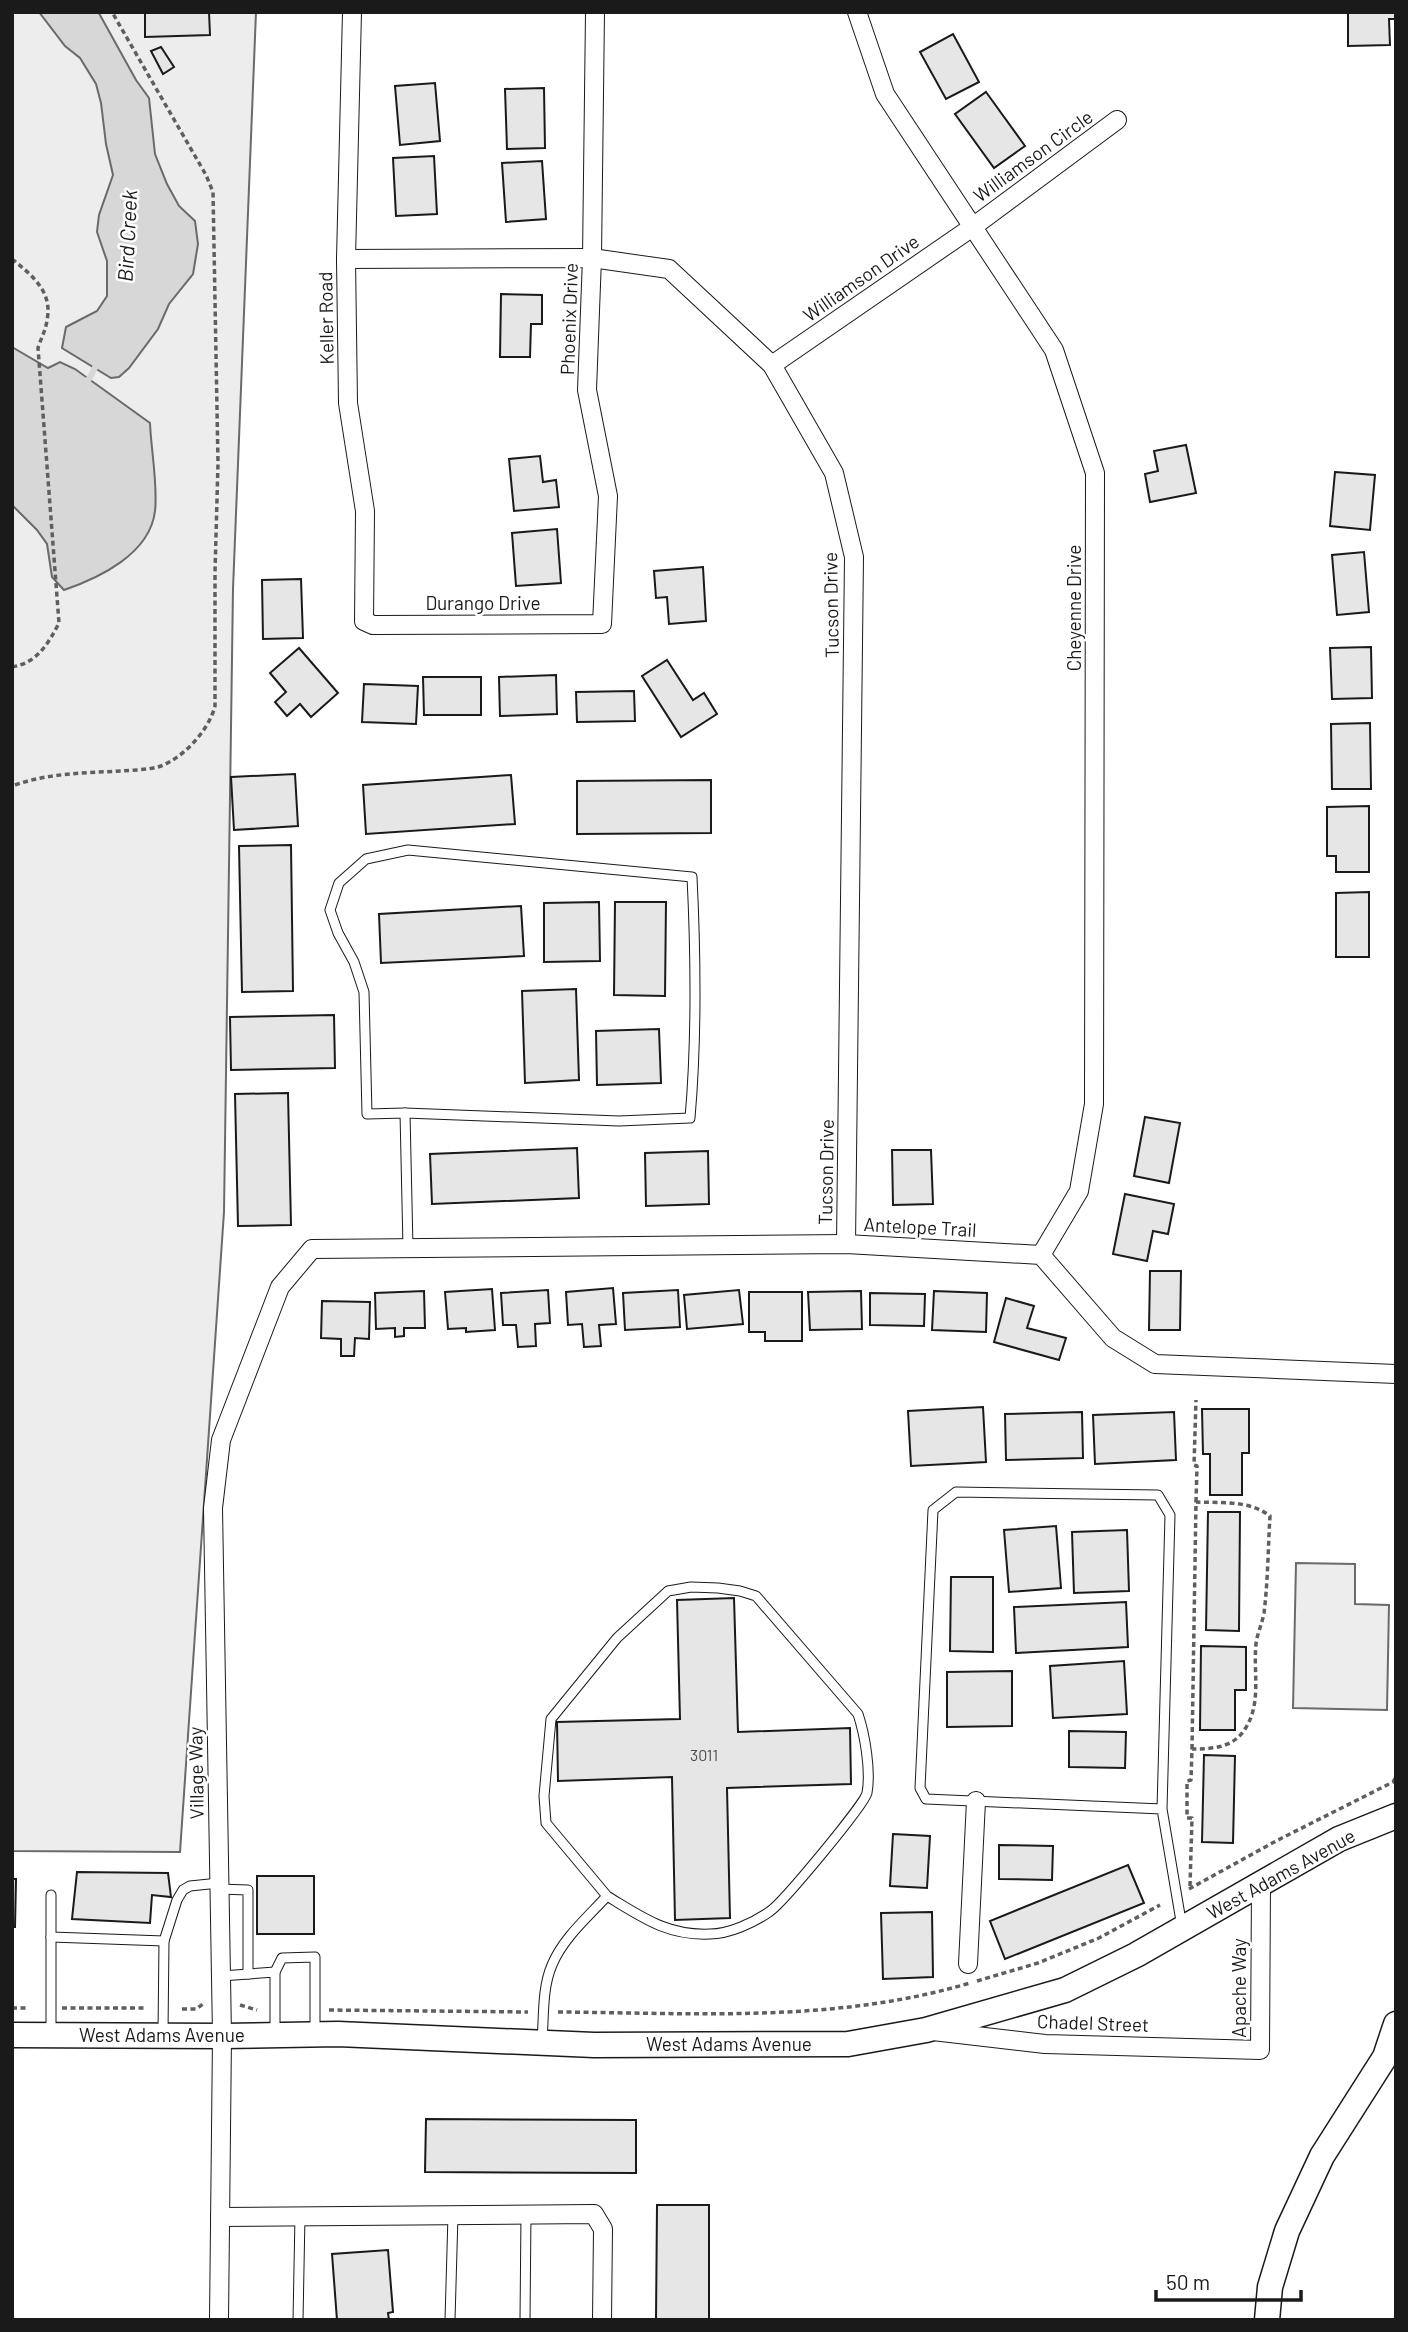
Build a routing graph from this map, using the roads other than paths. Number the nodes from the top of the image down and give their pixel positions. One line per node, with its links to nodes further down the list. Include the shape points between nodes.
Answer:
1 (352, 12): 7 (street, Keller Road)
2 (594, 12): 6 (street, Phoenix Drive)
3 (857, 12): 5 (street, Cheyenne Drive, via 885,94)
4 (1117, 120): 5 (street, Williamson Circle)
5 (974, 226): 8 (street, Williamson Drive); 15 (street, Cheyenne Drive, via 1054,349 1095,473 1094,1104 1079,1191)
6 (592, 258): 7 (street, Tucson Drive); 8 (street, Tucson Drive, via 669,269); 10 (street, Phoenix Drive, via 587,390 608,496)
7 (346, 259): 9 (street, Keller Road, via 348,404 365,511)
8 (772, 365): 12 (street, Tucson Drive, via 834,473 854,557)
9 (365, 621): 10 (street, Durango Drive, via 373,625)
10 (602, 624)
11 (405, 1113): 11 (lane, via 367,1114 364,992 330,910 339,883 366,859 408,850 692,877 696,965 691,1118 619,1121); 13 (lane)
12 (846, 1244): 13 (street, Antelope Trail); 15 (street, Antelope Trail)
13 (408, 1248): 14 (street, Antelope Trail)
14 (312, 1249): 21 (street, Village Way, via 280,1287 221,1440 213,1508)
15 (1041, 1255): 16 (street, via 1113,1338 1155,1364)
16 (1396, 1374)
17 (976, 1801): 18 (lane); 18 (lane, via 926,1799 920,1788 933,1510 956,1492 1158,1495 1170,1515); 27 (street)
18 (1162, 1809): 24 (lane)
19 (1396, 1816): 20 (main road, West Adams Avenue, via 1339,1839)
20 (1261, 1884): 24 (main road, West Adams Avenue); 40 (street, Apache Way)
21 (219, 1886): 26 (lane, via 183,1890); 29 (lane, via 247,1890); 30 (street, Village Way)
22 (51, 1895): 25 (lane)
23 (607, 1896): 23 (lane, via 658,1927 682,1934 713,1934 743,1927 771,1911 867,1795 858,1714 756,1597 718,1588 668,1591 617,1639 551,1718 546,1823); 39 (lane, via 564,1944 552,1965)
24 (1182, 1928): 32 (main road, West Adams Avenue, via 1065,1990)
25 (51, 1937): 26 (lane); 34 (lane)
26 (163, 1941): 37 (lane)
27 (968, 1964)
28 (275, 1972): 29 (lane); 35 (lane); 36 (lane, via 282,1958 315,1958)
29 (248, 1975): 30 (lane)
30 (221, 1976): 38 (street, Village Way)
31 (1396, 2024): 50 (main road, via 1385,2057 1322,2156 1287,2231 1270,2287)
32 (926, 2030): 39 (main road, West Adams Avenue, via 848,2044); 40 (street, Chadel Street, via 1045,2044)
33 (12, 2035): 34 (main road, West Adams Avenue)
34 (51, 2035): 37 (main road, West Adams Avenue)
35 (275, 2035): 36 (main road, West Adams Avenue); 38 (main road, West Adams Avenue)
36 (316, 2035): 39 (main road, West Adams Avenue)
37 (163, 2036): 38 (main road, West Adams Avenue)
38 (222, 2036): 44 (street, Village Way)
39 (542, 2043)
40 (1259, 2050)
41 (526, 2214): 42 (street); 48 (lane); 49 (street, via 594,2214 603,2229)
42 (453, 2215): 43 (street); 47 (lane)
43 (300, 2216): 44 (street); 46 (lane)
44 (220, 2217): 45 (street, Village Way)
45 (219, 2320)
46 (298, 2320)
47 (450, 2320)
48 (525, 2320)
49 (602, 2320)
50 (1268, 2320)

